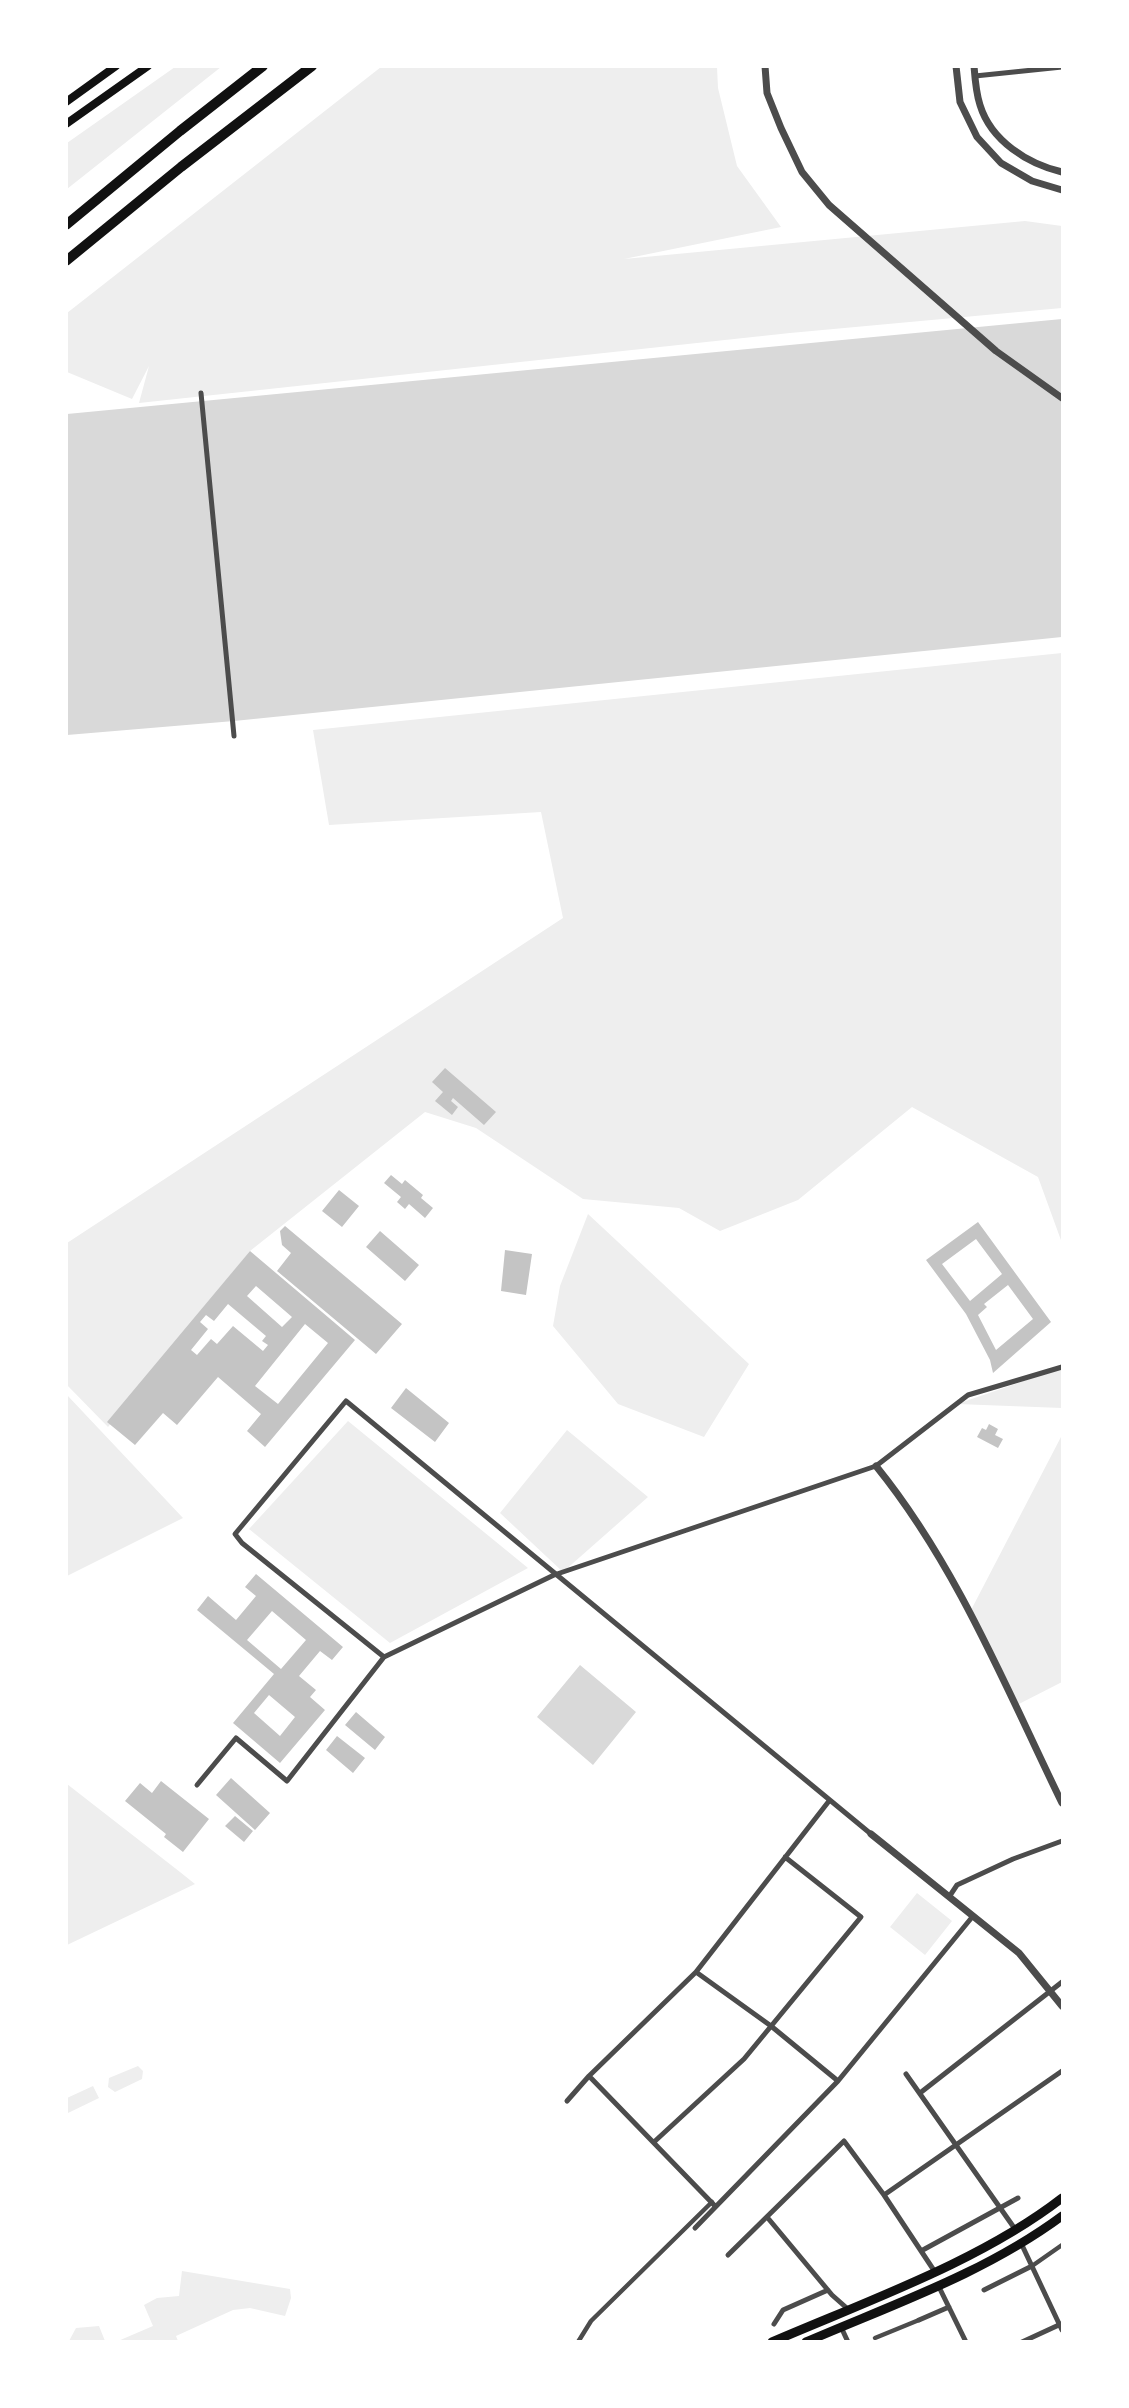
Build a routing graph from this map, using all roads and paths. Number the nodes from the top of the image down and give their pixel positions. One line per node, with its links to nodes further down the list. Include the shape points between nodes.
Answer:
1 (116, 66): 10 (main road)
2 (148, 66): 11 (main road)
3 (263, 66): 14 (highway)
4 (312, 66): 15 (highway)
5 (765, 66): 17 (street, via 767,93 802,172 829,205 996,351)
6 (956, 66): 13 (street, via 960,102 977,136 1002,163 1032,181)
7 (974, 66): 9 (street)
8 (1062, 67): 9 (street)
9 (975, 76): 12 (street, via 980,106 997,135 1030,161)
10 (66, 102)
11 (66, 124)
12 (1062, 172)
13 (1062, 190)
14 (66, 225)
15 (66, 261)
16 (201, 393): 18 (street)
17 (1062, 398)
18 (234, 736)
19 (1062, 1367): 20 (street, via 968,1395)
20 (876, 1466): 21 (street); 25 (street, via 959,1590)
21 (554, 1575): 22 (street); 22 (street, via 346,1402 235,1534); 24 (street)
22 (384, 1657): 23 (street, via 287,1781 236,1738)
23 (197, 1785)
24 (829, 1801): 26 (street); 28 (street)
25 (1062, 1803)
26 (870, 1834): 29 (street)
27 (1062, 1841): 29 (street, via 957,1885)
28 (785, 1857): 31 (street); 35 (street, via 861,1917)
29 (949, 1897): 30 (street)
30 (973, 1916): 33 (street, via 1019,1953); 39 (street)
31 (696, 1972): 35 (street); 38 (street)
32 (1062, 1982): 33 (street)
33 (1050, 1991): 34 (street); 40 (street)
34 (1062, 2006)
35 (771, 2026): 39 (street); 42 (street, via 744,2059)
36 (1062, 2071): 43 (street)
37 (906, 2074): 40 (street)
38 (589, 2076): 41 (street); 42 (street)
39 (838, 2081): 47 (street)
40 (920, 2093): 43 (street)
41 (567, 2101)
42 (654, 2142): 47 (street)
43 (956, 2146): 44 (street); 48 (street)
44 (884, 2195): 50 (street, via 844,2141); 55 (street)
45 (1062, 2197): 52 (main road)
46 (1018, 2198): 48 (street)
47 (714, 2204): 51 (street); 69 (street, via 591,2321)
48 (1000, 2209): 52 (street); 55 (street)
49 (1062, 2216): 53 (main road)
50 (767, 2217): 56 (street); 60 (street)
51 (695, 2228)
52 (1015, 2229): 58 (main road)
53 (1021, 2243): 57 (street); 59 (main road)
54 (1062, 2245): 57 (street)
55 (921, 2251): 58 (street)
56 (728, 2255)
57 (1032, 2266): 61 (street); 66 (street)
58 (935, 2272): 63 (main road)
59 (939, 2287): 62 (street); 67 (main road)
60 (828, 2290): 63 (street); 65 (street, via 783,2311)
61 (984, 2290)
62 (949, 2307): 64 (street); 73 (street)
63 (849, 2310): 70 (main road)
64 (919, 2320): 68 (street)
65 (774, 2324)
66 (1062, 2326): 74 (street)
67 (841, 2327): 71 (main road); 72 (street)
68 (875, 2338)
69 (578, 2342)
70 (772, 2342)
71 (806, 2342)
72 (848, 2342)
73 (966, 2342)
74 (1022, 2342)

